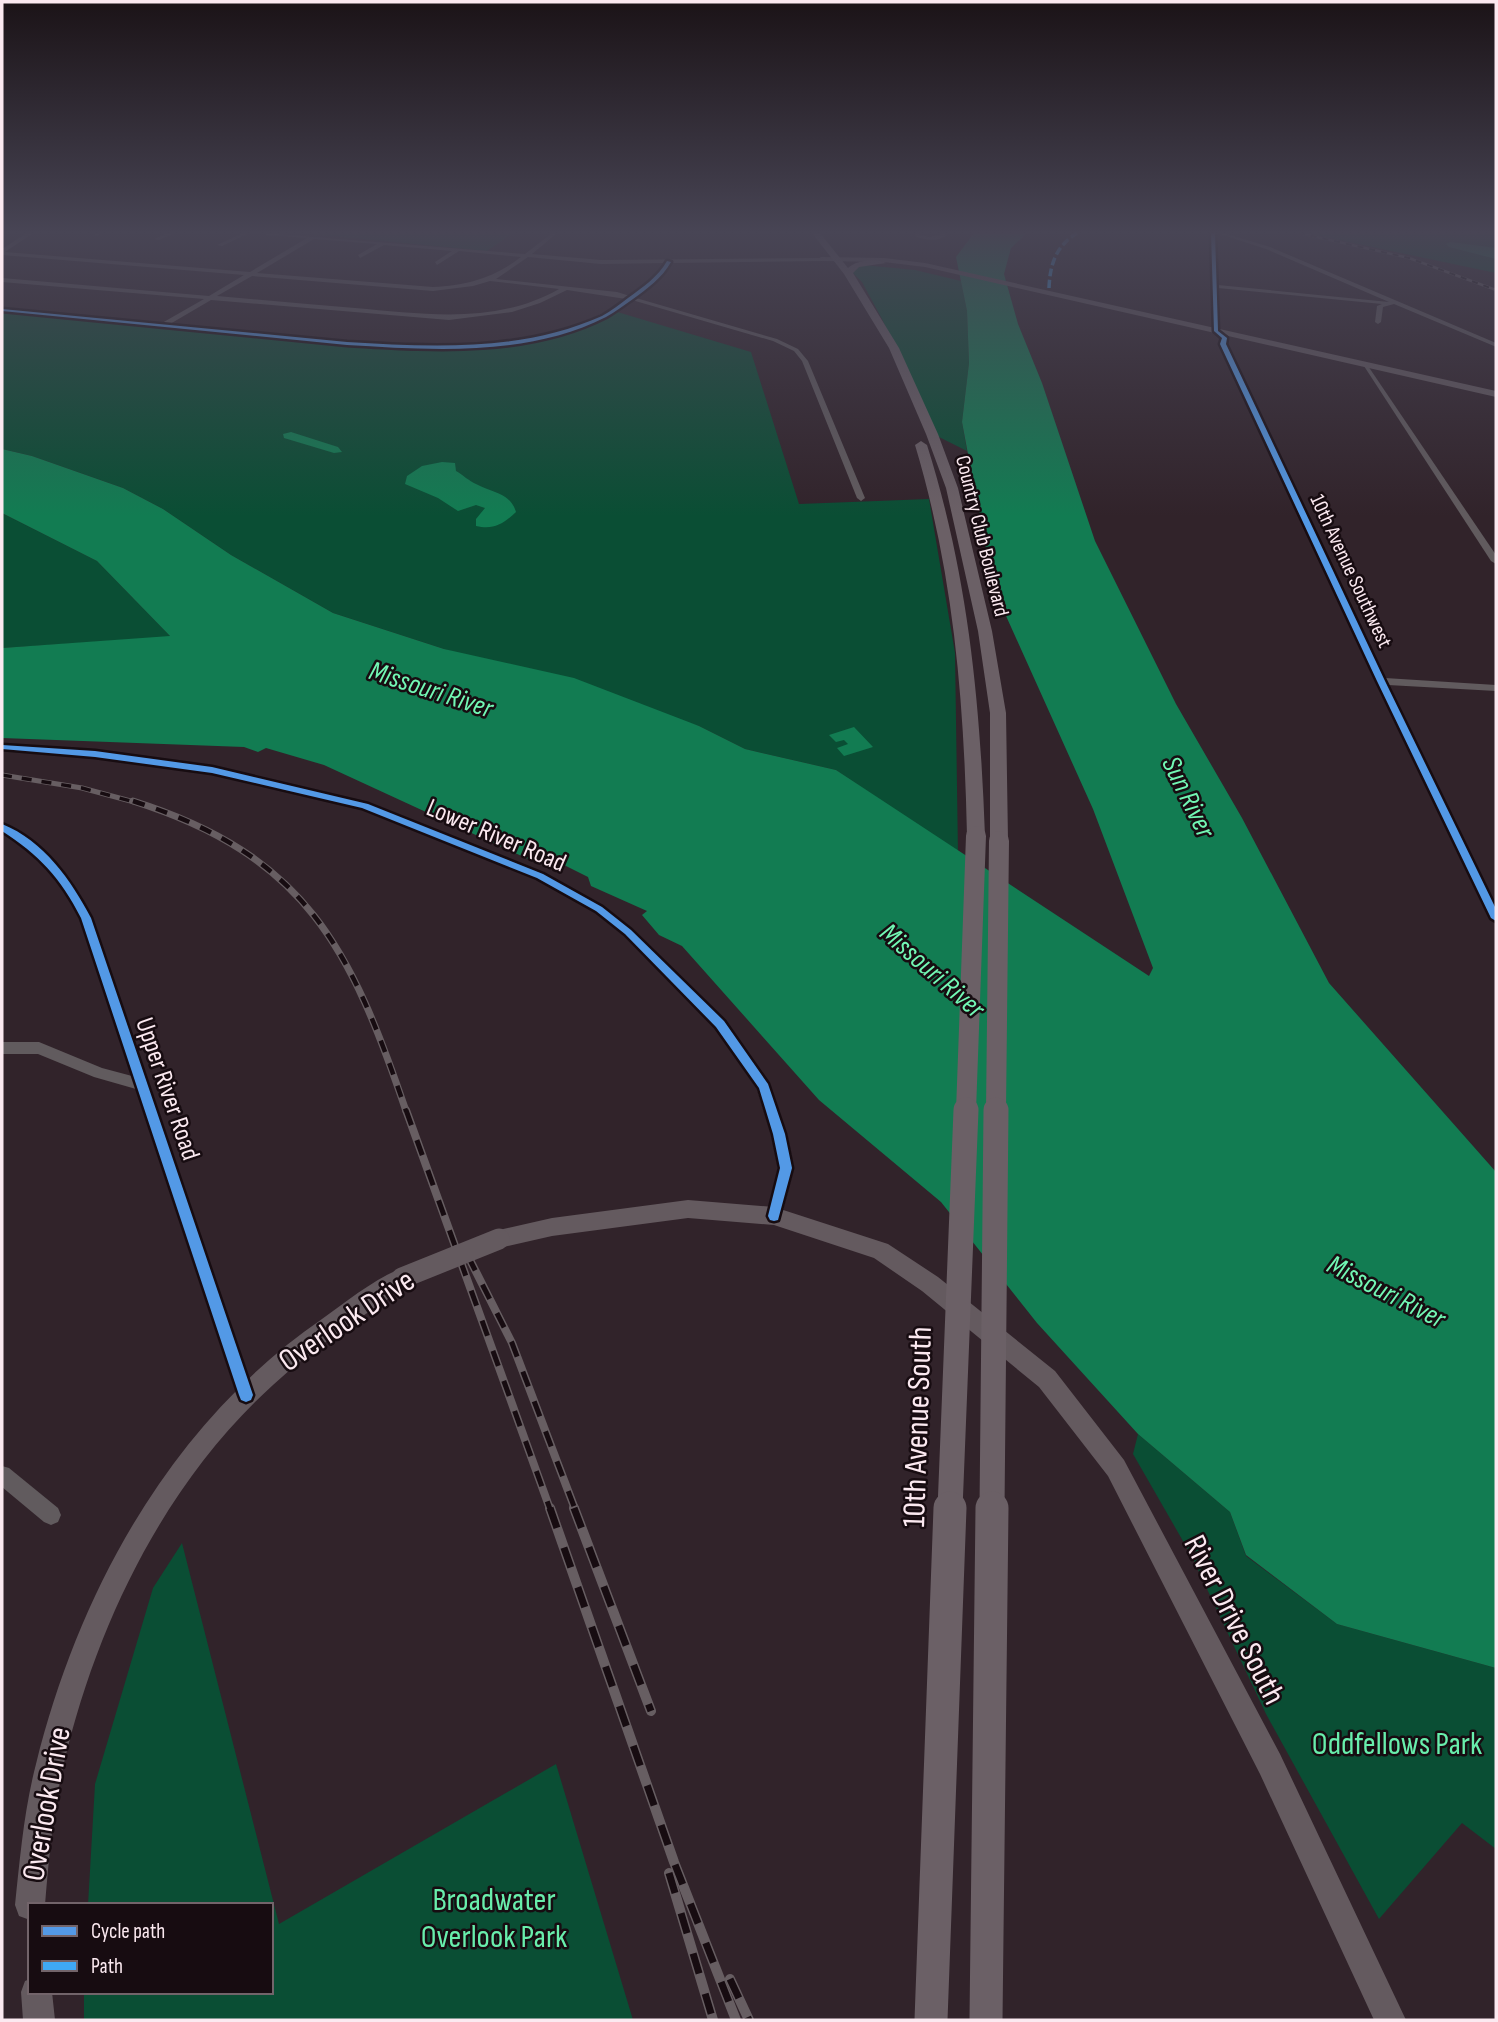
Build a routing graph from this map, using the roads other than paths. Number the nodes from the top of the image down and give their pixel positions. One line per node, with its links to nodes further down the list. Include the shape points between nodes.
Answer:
1 (179, 327): 2 (street, via 378,346 466,347 530,339)
2 (574, 327)
3 (733, 327): 16 (street, via 775,340 796,350 805,361)
4 (869, 327): 22 (highway, Country Club Boulevard, via 911,414 930,469 957,582)
5 (883, 327): 22 (highway, Country Club Boulevard, via 952,488 985,631 998,713)
6 (1181, 327): 11 (main road)
7 (1199, 327): 10 (main road)
8 (1216, 327): 10 (street)
9 (1454, 327): 12 (street)
10 (1216, 331): 11 (street); 13 (main road)
11 (1225, 338): 13 (main road); 18 (street, 10th Avenue Southwest, via 1223,344)
12 (1496, 345)
13 (1366, 368): 14 (main road); 15 (main road); 17 (street)
14 (1496, 394)
15 (1496, 401)
16 (861, 498)
17 (1496, 561)
18 (1381, 681): 19 (street); 23 (street, 10th Avenue Southwest)
19 (1496, 688)
20 (2, 747): 26 (street, Lower River Road, via 212,770 365,806 540,876 598,909 628,932 720,1024 764,1087 786,1168)
21 (2, 827): 25 (street, Upper River Road, via 32,845 69,885 86,918)
22 (987, 839): 34 (highway, 10th Avenue South, bridge); 35 (highway, bridge)
23 (1496, 918)
24 (2, 1048): 25 (street, via 39,1048 99,1073)
25 (141, 1084): 28 (street, Upper River Road)
26 (774, 1216): 27 (main road, Overlook Drive, via 881,1251 930,1284); 28 (main road, Overlook Drive, bridge, via 688,1209 499,1239 402,1278 331,1325)
27 (1047, 1380): 36 (main road, River Drive South, via 1116,1468 1270,1764)
28 (246, 1395): 31 (main road, Overlook Drive, via 197,1453 104,1600 52,1751 36,1831)
29 (2, 1475): 30 (street)
30 (51, 1515)
31 (30, 1903)
32 (36, 1994): 33 (main road)
33 (39, 2020)
34 (931, 2020)
35 (986, 2020)
36 (1390, 2020)

